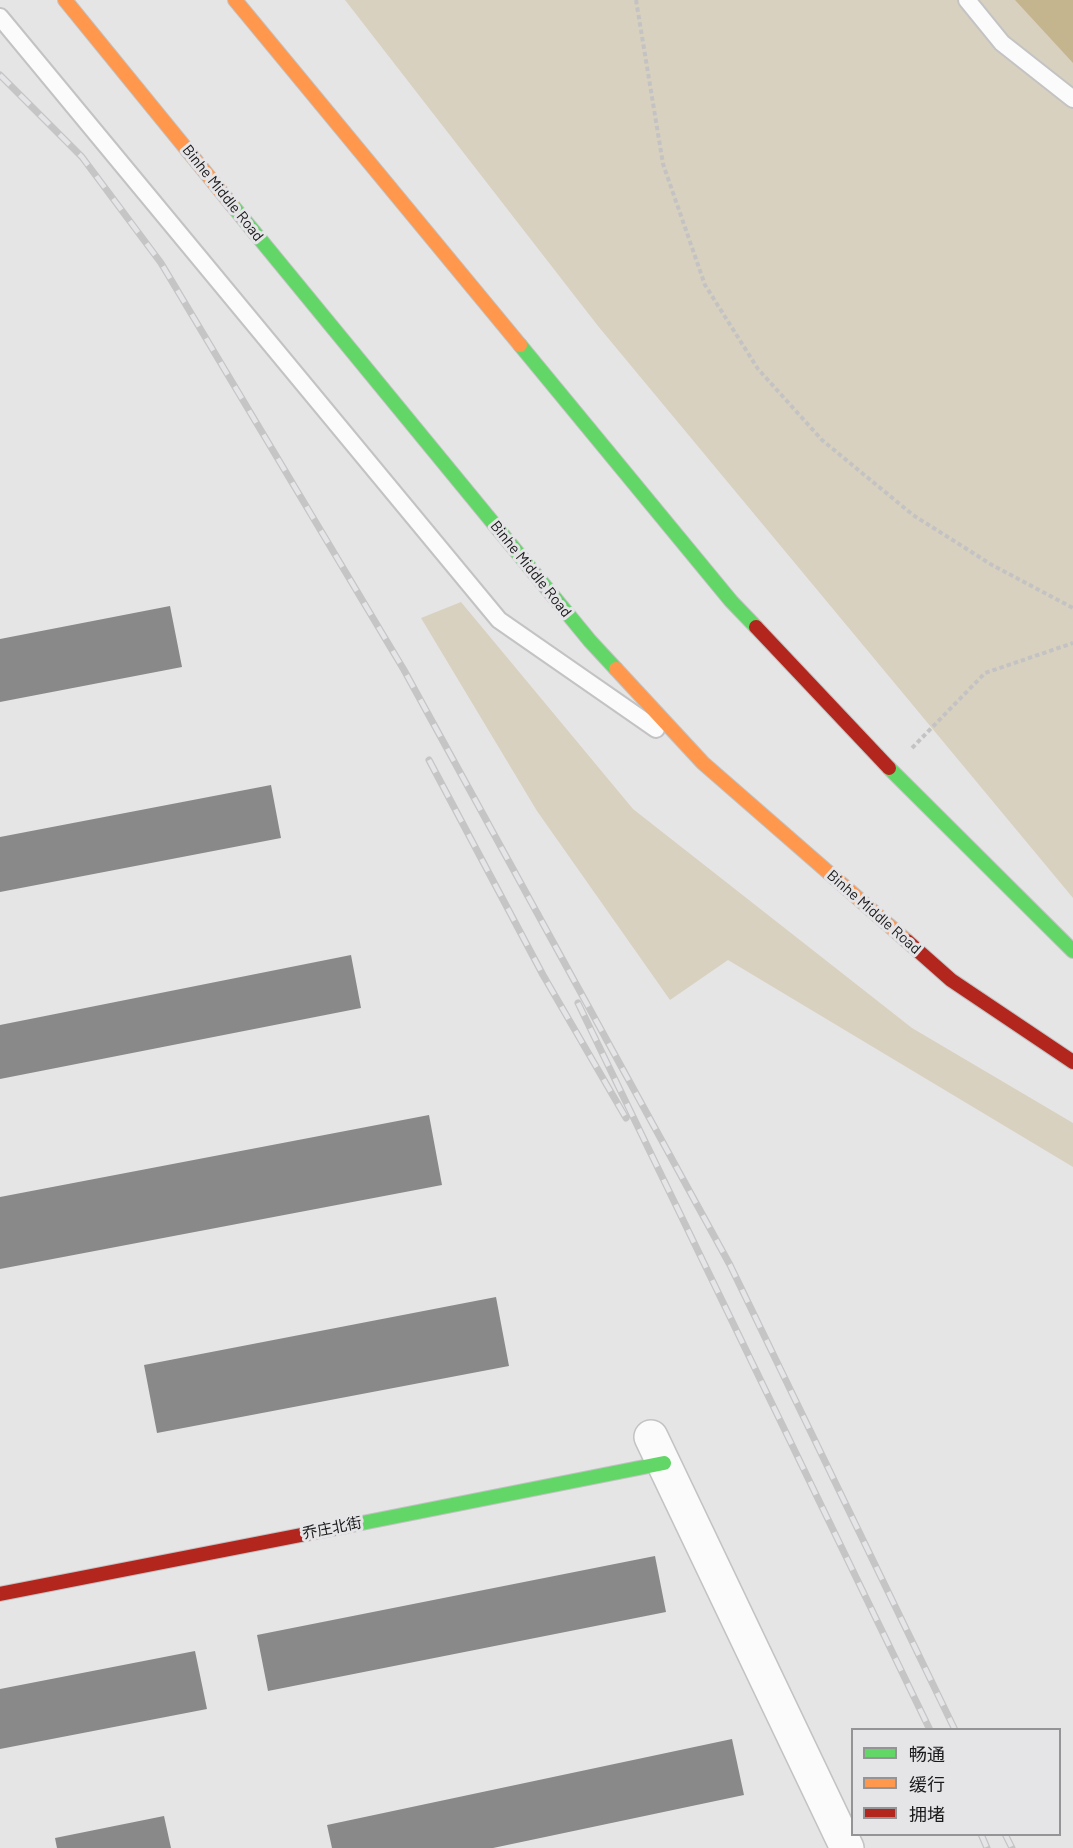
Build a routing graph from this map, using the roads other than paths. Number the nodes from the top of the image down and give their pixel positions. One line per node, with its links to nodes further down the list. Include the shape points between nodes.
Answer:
1 (65, 0): 6 (main road, Binhe Middle Road, via 591,641)
2 (235, 0): 7 (main road, via 731,601 891,770)
3 (967, 0): 5 (lane, via 1002,43)
4 (0, 17): 6 (lane, via 499,620)
5 (1073, 99)
6 (703, 763): 8 (main road, Binhe Middle Road, via 951,980)
7 (1073, 951)
8 (1073, 1062)
9 (657, 1450): 10 (main road, 乔庄北街); 11 (street)
10 (0, 1594)
11 (847, 1848)

